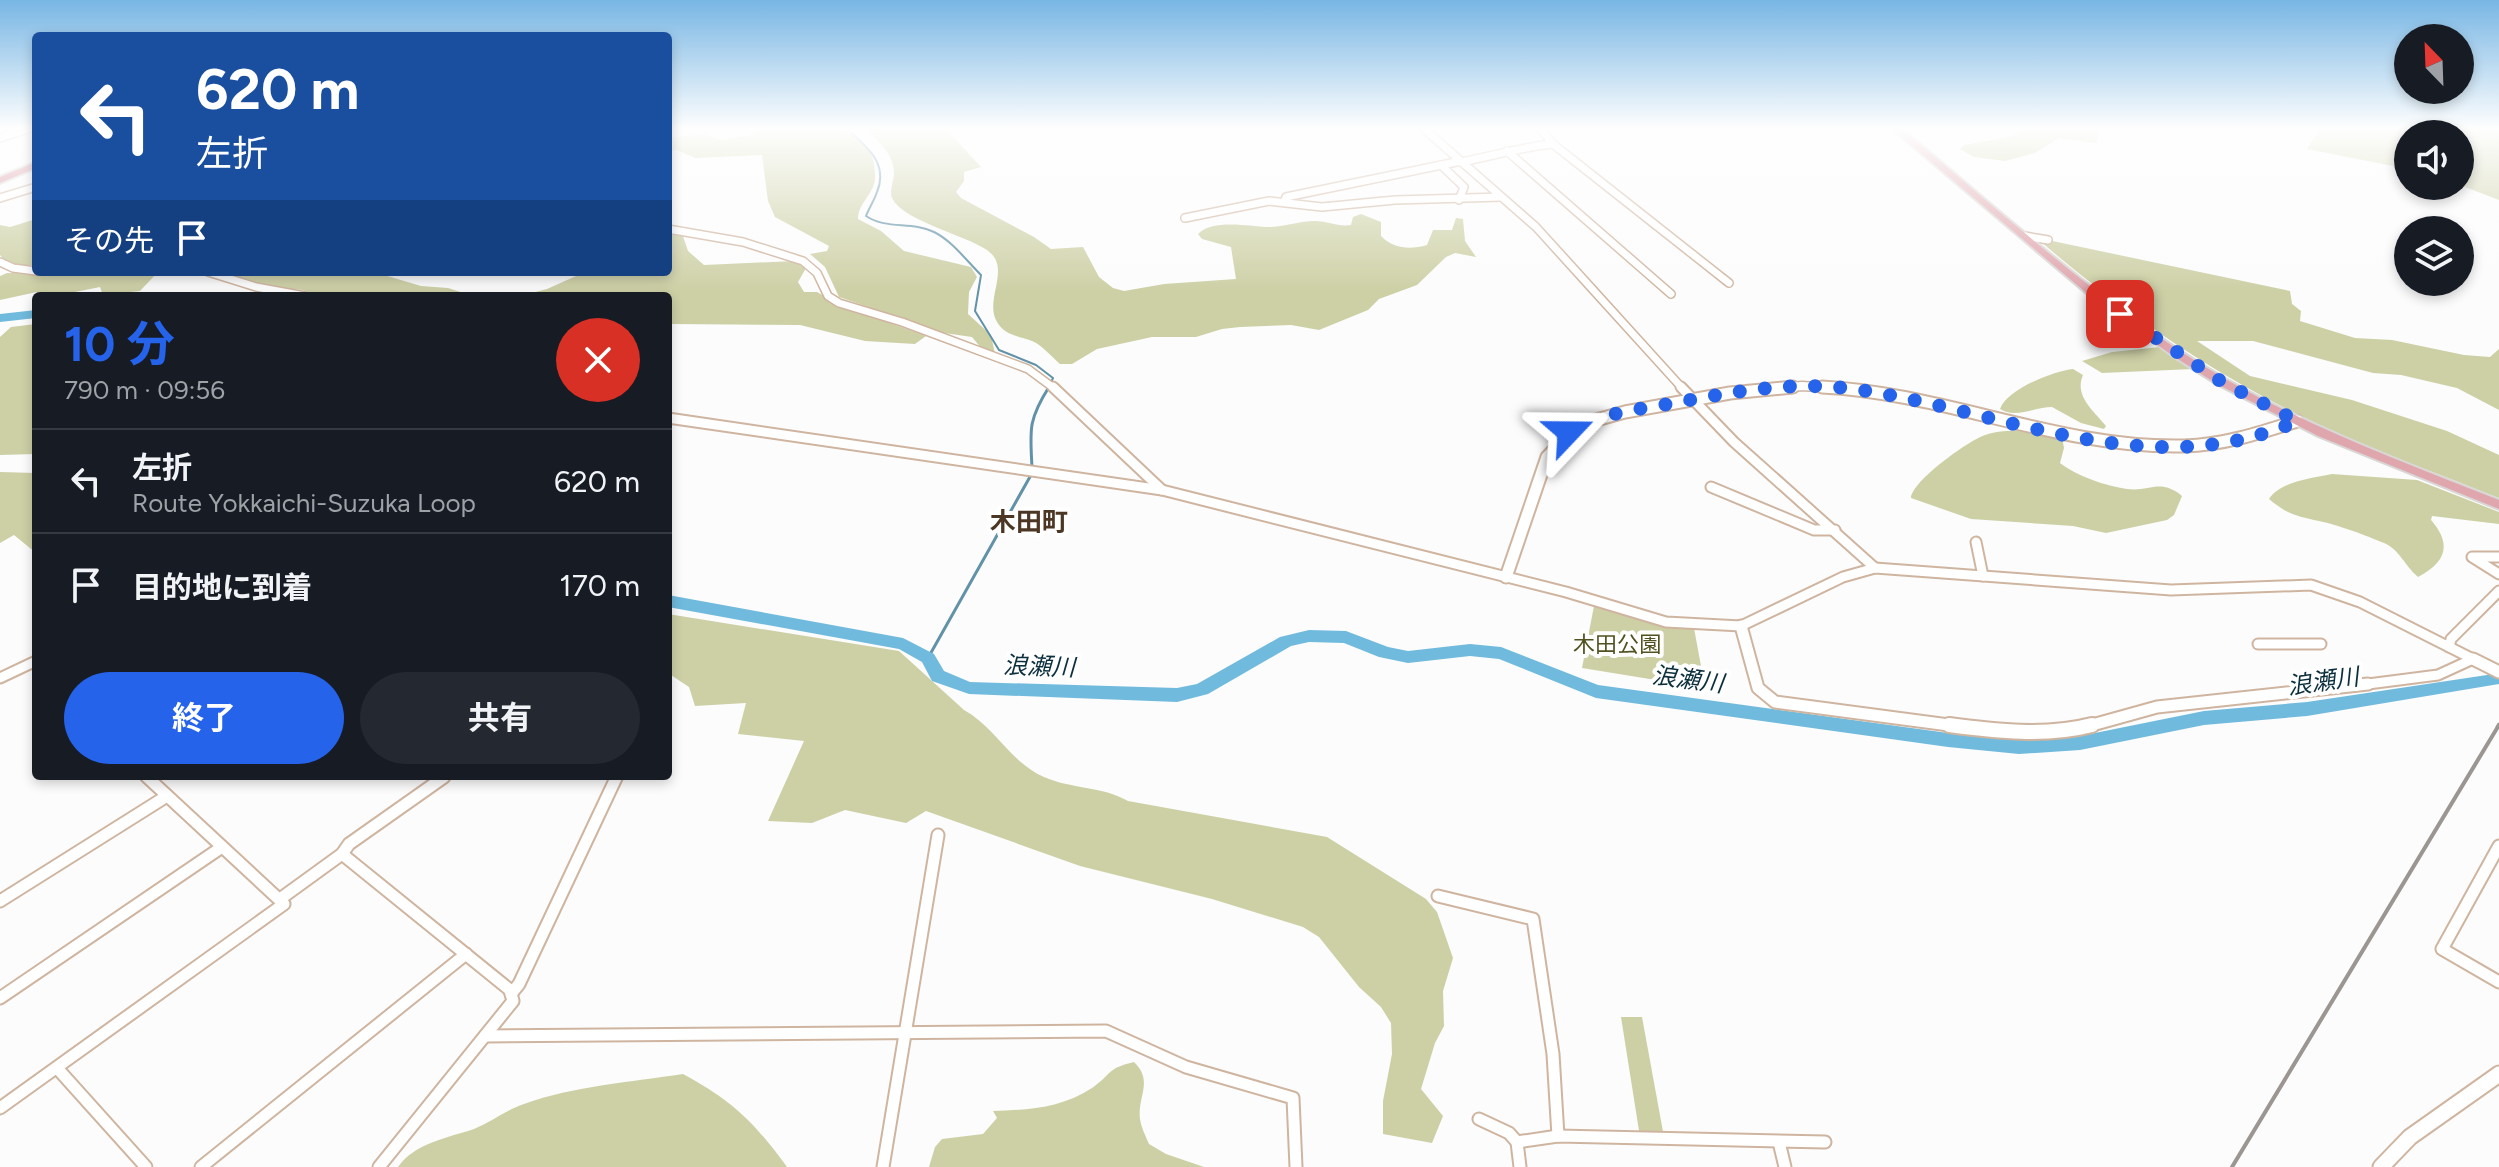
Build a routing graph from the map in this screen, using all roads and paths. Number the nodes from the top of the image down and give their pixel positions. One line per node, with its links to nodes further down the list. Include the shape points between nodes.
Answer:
1 (1356, 182): 11 (street, via 1286,197)
2 (1459, 182): 10 (street, via 1464,187)
3 (1484, 182): 8 (street)
4 (1543, 182): 21 (street)
5 (1602, 182): 19 (street)
6 (1961, 182): 14 (main road)
7 (32, 188): 9 (street)
8 (1501, 197): 10 (street); 22 (street, via 1536,227)
9 (0, 198)
10 (1459, 200): 11 (street, via 1322,207)
11 (1284, 202): 12 (street)
12 (1185, 218)
13 (672, 230): 26 (street, via 743,242 803,261 834,300 1020,366 1052,386)
14 (2025, 236): 15 (street); 24 (main road, via 2159,341)
15 (2048, 240)
16 (0, 262): 17 (street)
17 (32, 270)
18 (220, 276): 20 (street)
19 (1729, 283)
20 (284, 292)
21 (1671, 294)
22 (1694, 399): 24 (street, via 1768,386 1831,386 2159,449 2221,444); 28 (street, via 1734,442); 34 (street, via 1598,418 1558,442 1547,457)
23 (672, 419): 26 (street)
24 (2297, 421): 27 (main road)
25 (1711, 487): 28 (street, via 1814,530)
26 (1162, 490): 34 (street)
27 (2499, 505)
28 (1835, 530): 31 (street)
29 (1976, 542): 33 (street)
30 (2499, 557): 32 (street, via 2472,557)
31 (1875, 568): 33 (street); 36 (street, via 1843,577)
32 (2499, 574)
33 (1983, 576): 39 (street, via 2171,590 2311,585 2360,602)
34 (1506, 577): 36 (street, via 1666,622)
35 (2499, 591): 39 (street)
36 (1741, 626): 44 (street, via 1758,688 1775,702 1989,730 2077,729 2157,707)
37 (2258, 644): 38 (street)
38 (2321, 644)
39 (2449, 647): 40 (street)
40 (2473, 659): 42 (street); 44 (street, via 2438,675)
41 (32, 663): 43 (street)
42 (2499, 672)
43 (0, 678)
44 (2368, 684)
45 (150, 780): 48 (street)
46 (440, 780): 52 (street)
47 (615, 780): 58 (street)
48 (167, 796): 50 (street); 55 (street)
49 (938, 835): 60 (street)
50 (222, 847): 54 (street); 59 (street)
51 (2498, 852): 57 (street, via 2442,949)
52 (342, 854): 54 (street); 56 (street)
53 (1438, 896): 66 (street, via 1533,919 1550,1020)
54 (280, 899): 62 (street, via 284,904)
55 (0, 901)
56 (466, 954): 58 (street); 71 (street)
57 (2499, 982)
58 (511, 994): 61 (street, via 513,1001)
59 (0, 998)
60 (904, 1034): 61 (street); 73 (street); 74 (street, via 1106,1031 1186,1067 1293,1098)
61 (485, 1036): 72 (street)
62 (57, 1068): 64 (street); 70 (street)
63 (2499, 1074): 77 (main road, via 2410,1137)
64 (0, 1108)
65 (1479, 1119): 67 (street)
66 (1558, 1136): 67 (street); 68 (street)
67 (1517, 1142): 75 (street)
68 (1779, 1142): 69 (street); 76 (street)
69 (1825, 1142)
70 (146, 1167)
71 (201, 1167)
72 (379, 1167)
73 (883, 1167)
74 (1296, 1167)
75 (1520, 1167)
76 (1785, 1167)
77 (2381, 1167)

